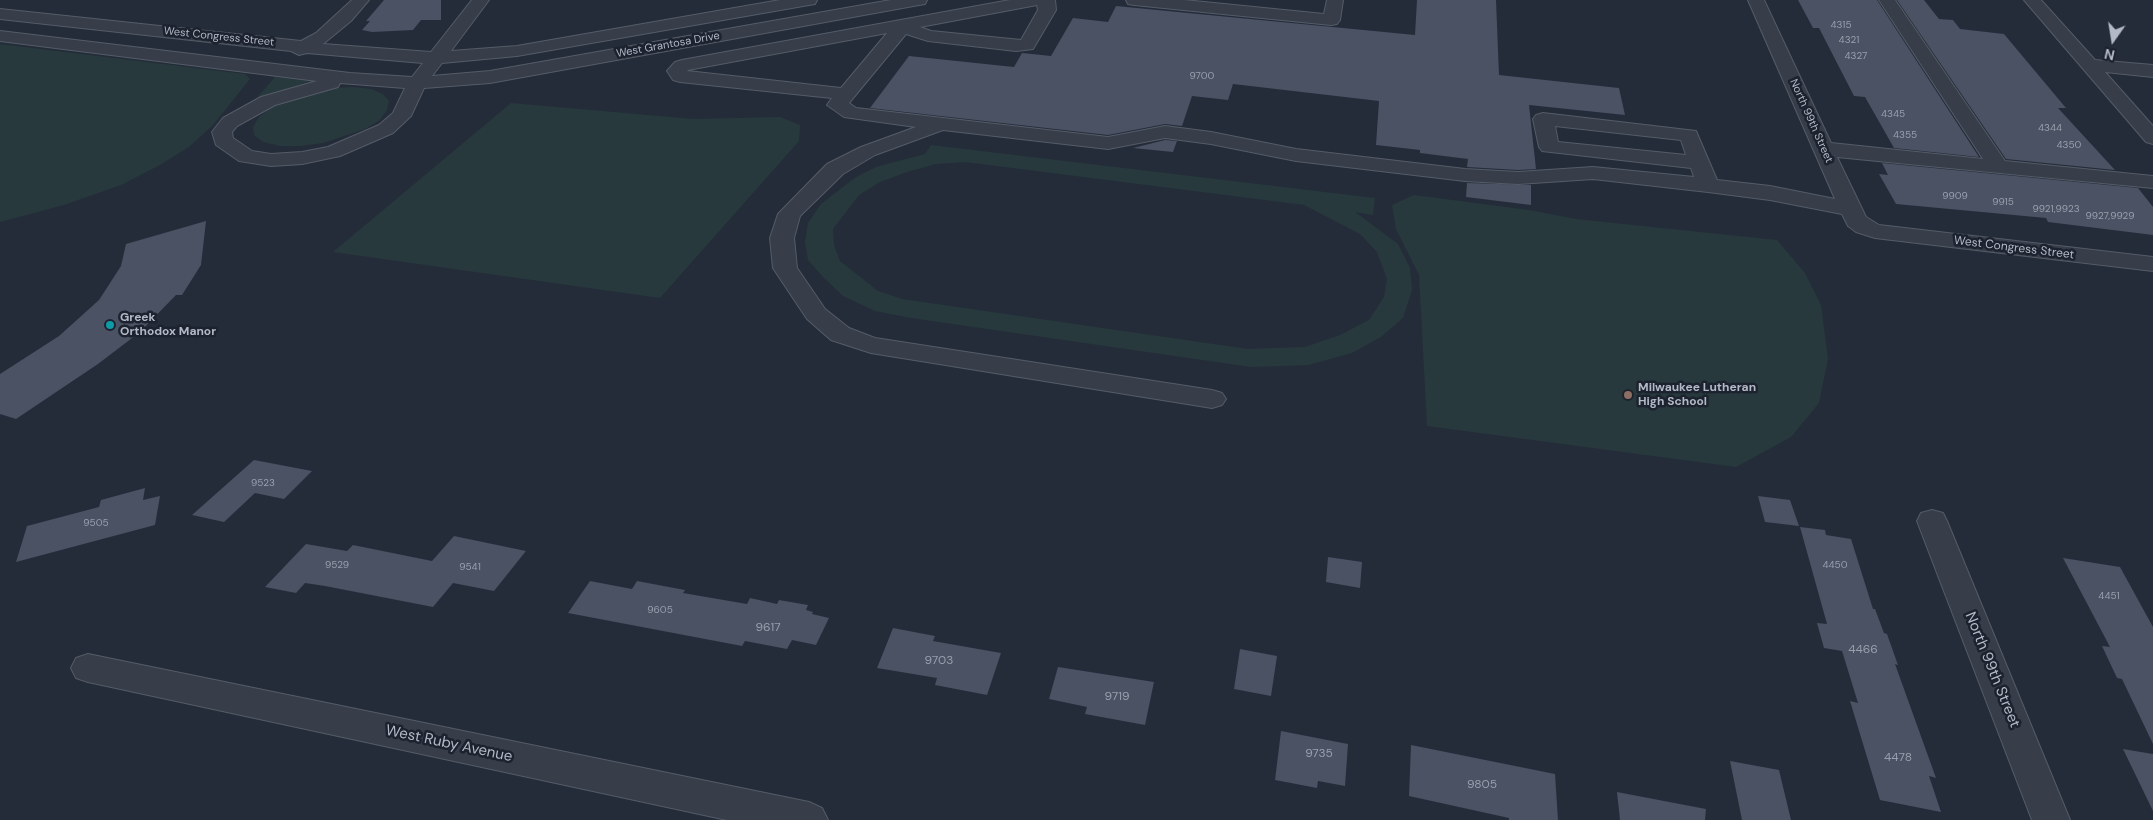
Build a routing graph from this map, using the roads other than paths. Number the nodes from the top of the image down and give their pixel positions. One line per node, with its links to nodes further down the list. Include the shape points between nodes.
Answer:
1 (361, 0): 18 (street, via 345,17)
2 (481, 0): 19 (street)
3 (809, 0): 19 (street, West Grantosa Drive, via 517,50)
4 (919, 0): 17 (street, West Grantosa Drive)
5 (923, 0): 14 (street)
6 (1037, 0): 14 (street)
7 (1047, 0): 15 (street, via 1047,10 1027,45 928,36)
8 (1134, 0): 9 (street, via 1331,20)
9 (1335, 0)
10 (1756, 0): 31 (street, North 99th Street)
11 (1887, 0): 33 (street)
12 (2032, 0): 21 (street)
13 (4, 15): 18 (street, West Congress Street)
14 (937, 19): 15 (street)
15 (902, 26): 20 (street); 26 (street)
16 (0, 36): 22 (street, West Congress Street)
17 (702, 39): 20 (street); 25 (street, West Grantosa Drive, via 490,78)
18 (306, 47): 19 (street, West Congress Street); 22 (street)
19 (438, 58): 25 (street)
20 (710, 61): 26 (street, via 682,66 676,72 680,76)
21 (2089, 65): 23 (street); 29 (street)
22 (269, 69): 24 (street, West Congress Street); 27 (street)
23 (2153, 71)
24 (350, 79): 25 (street, West Congress Street); 27 (street, via 290,93)
25 (417, 83): 27 (street, via 401,116 386,129 362,142 327,153 271,160 246,157 222,141 222,132)
26 (846, 94): 28 (street, via 837,105 851,113)
27 (230, 122)
28 (942, 124): 34 (street, via 1108,143 1165,132 1296,155 1416,169 1518,178); 40 (street, via 868,151 835,169 789,214 782,238 785,268 816,314 840,334 871,345)
29 (2153, 138)
30 (1549, 146): 32 (street); 32 (street, via 1543,119 1689,135); 34 (street, via 1542,160)
31 (1824, 149): 33 (street); 37 (street, North 99th Street)
32 (1699, 163): 36 (street)
33 (1998, 166): 35 (street)
34 (1544, 176): 36 (street, via 1593,173)
35 (2153, 182)
36 (1708, 185): 37 (street)
37 (1850, 209): 38 (street, North 99th Street, via 1856,221)
38 (1875, 232): 39 (street, West Congress Street)
39 (2153, 264)
40 (1212, 399)
41 (1932, 521): 44 (street, North 99th Street)
42 (88, 668): 43 (street, West Ruby Avenue)
43 (810, 820)
44 (2051, 820)

